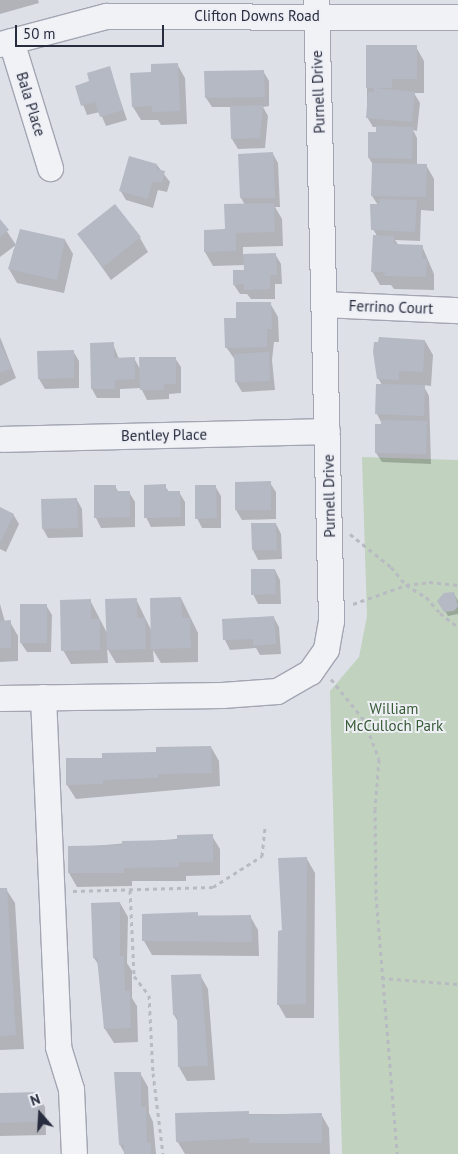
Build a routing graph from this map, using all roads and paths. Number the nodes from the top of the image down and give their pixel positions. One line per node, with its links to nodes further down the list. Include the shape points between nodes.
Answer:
1 (316, 8): 2 (street, Clifton Downs Road); 3 (street, Clifton Downs Road, via 106,16); 5 (street, Purnell Drive)
2 (458, 17)
3 (6, 43): 4 (street, Bala Place)
4 (50, 168)
5 (324, 304): 6 (street, Ferrino Court); 7 (street, Purnell Drive)
6 (458, 310)
7 (327, 431): 8 (street, Bentley Place); 9 (street, Purnell Drive)
8 (2, 439)
9 (329, 525): 10 (path, via 349,533 391,567); 12 (street, Purnell Drive)
10 (406, 584): 11 (path); 12 (path); 13 (path, via 426,597)
11 (458, 585)
12 (330, 609): 14 (street, Purnell Drive, via 326,649)
13 (458, 627)
14 (315, 667): 15 (street, Purnell Drive, via 277,691); 20 (path, via 328,676 364,720 379,759 375,809)
15 (43, 697): 16 (street, Purnell Drive); 19 (street)
16 (0, 698)
17 (265, 826): 18 (path, via 262,856 213,887)
18 (130, 890): 19 (path); 23 (path, via 134,976 149,995 153,1073)
19 (53, 892): 22 (street, via 58,1047 71,1089)
20 (382, 978): 21 (path); 24 (path)
21 (458, 984)
22 (74, 1154)
23 (163, 1154)
24 (397, 1154)

